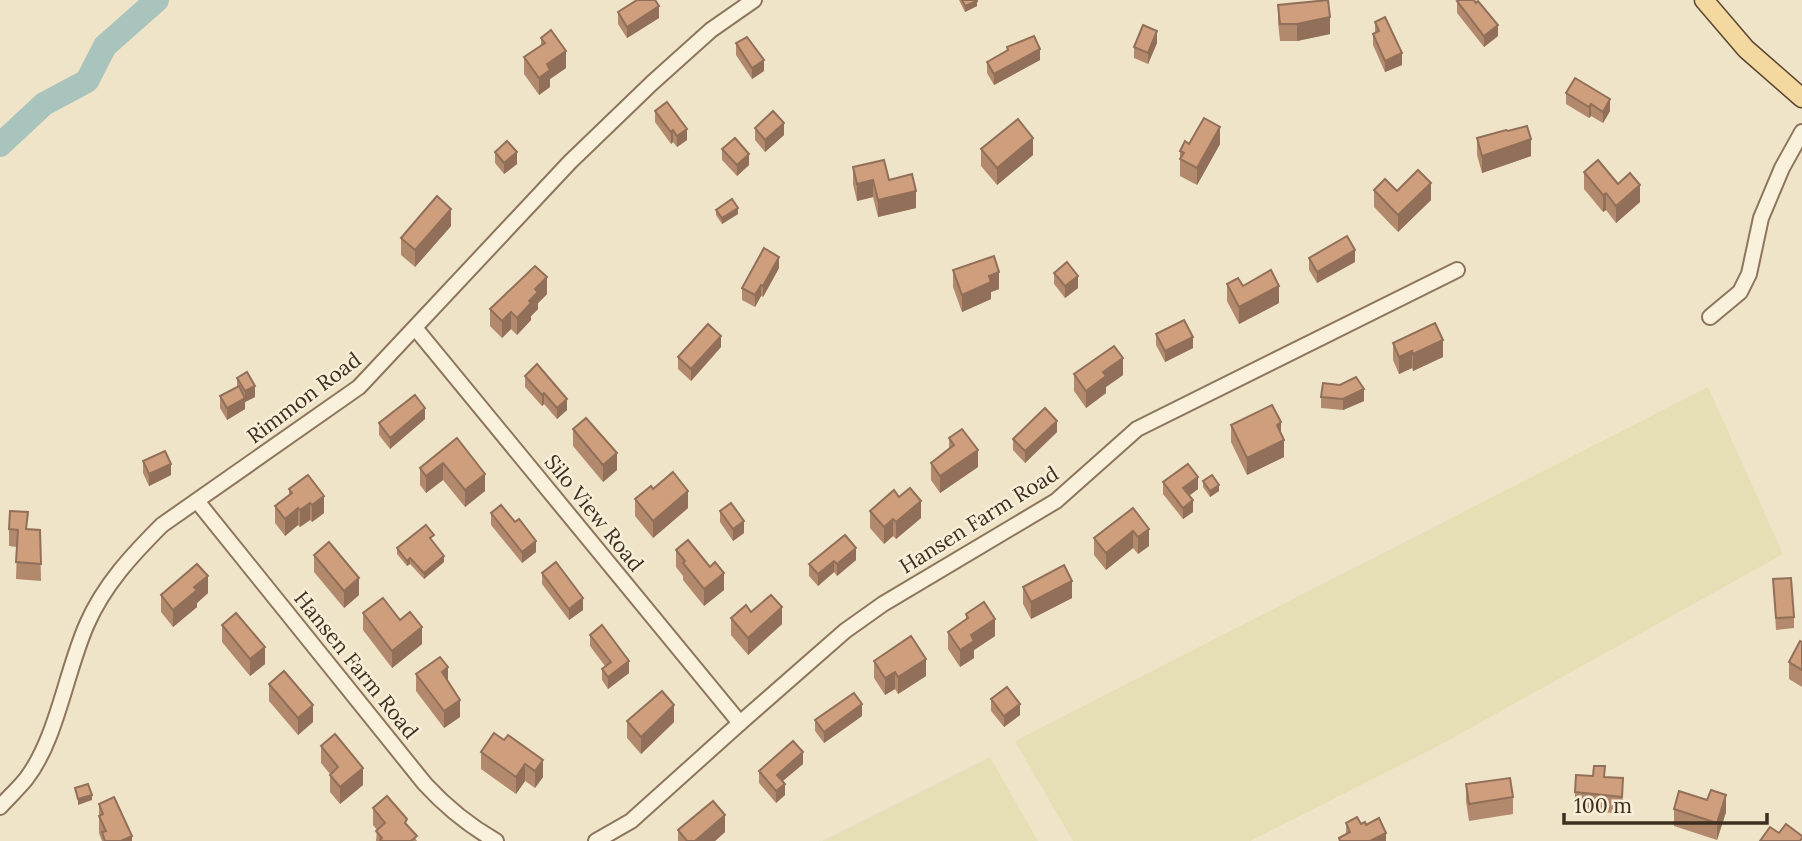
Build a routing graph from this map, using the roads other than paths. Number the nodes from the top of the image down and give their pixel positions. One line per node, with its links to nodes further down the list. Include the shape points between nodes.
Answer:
1 (754, 0): 7 (street, Rimmon Road, via 711,30 570,162)
2 (1704, 0): 3 (main road, via 1746,49)
3 (1802, 98)
4 (1802, 132): 6 (street, via 1761,218 1749,274 1740,292)
5 (1458, 270): 9 (street, Hansen Farm Road, via 1137,429 1056,501 845,631)
6 (1710, 317)
7 (416, 329): 8 (street, Rimmon Road, via 359,387); 9 (street, Silo View Road)
8 (197, 501): 10 (street, Rimmon Road, via 162,525 107,586 87,624 44,746 27,778); 11 (street, Hansen Farm Road, via 425,784 469,826)
9 (740, 723): 12 (street, Hansen Farm Road, via 631,821)
10 (0, 807)
11 (496, 841)
12 (596, 841)

